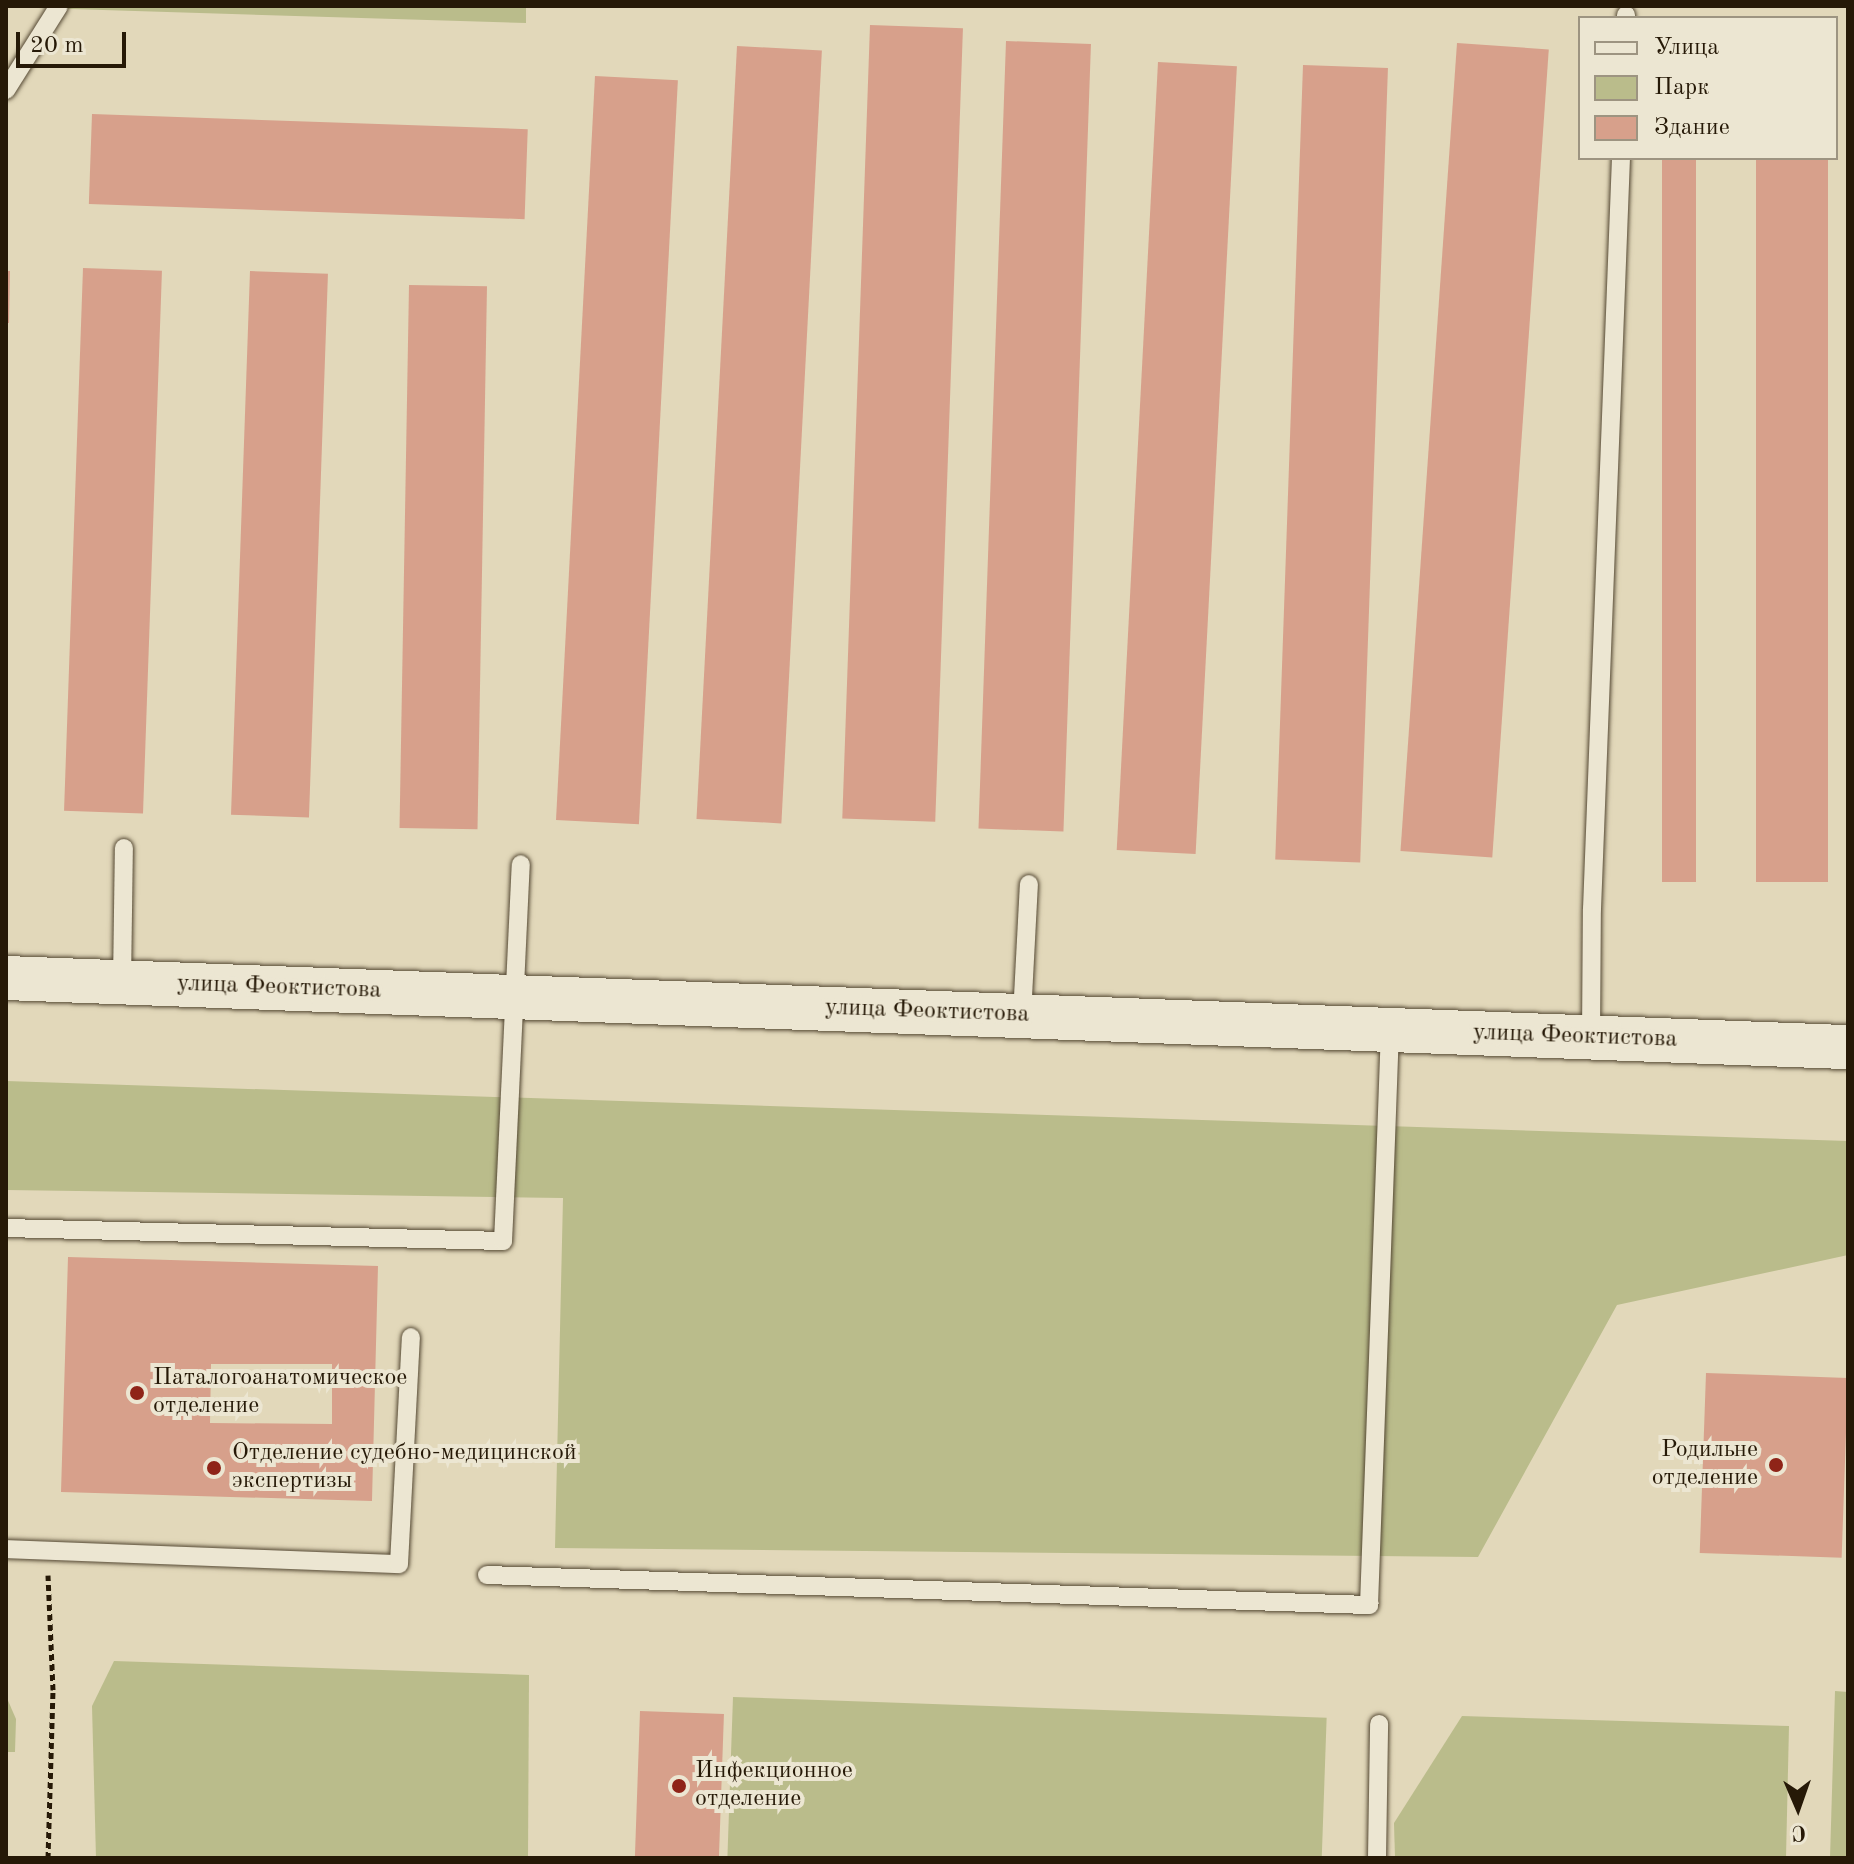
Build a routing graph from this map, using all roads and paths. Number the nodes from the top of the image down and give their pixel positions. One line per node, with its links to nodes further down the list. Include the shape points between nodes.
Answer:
1 (59, 6): 2 (lane)
2 (6, 90)
3 (1621, 160): 12 (lane)
4 (124, 848): 8 (lane)
5 (521, 864): 9 (lane)
6 (1029, 884): 10 (lane)
7 (6, 978): 8 (street, улица Феоктистова)
8 (122, 983): 9 (street, улица Феоктистова)
9 (517, 997): 10 (street, улица Феоктистова); 14 (lane, via 503,1241)
10 (1022, 1016): 11 (street, улица Феоктистова)
11 (1390, 1030): 12 (street, улица Феоктистова); 18 (lane, via 1369,1605)
12 (1591, 1037): 13 (street, улица Феоктистова)
13 (1848, 1047)
14 (6, 1228)
15 (411, 1337): 17 (lane, via 399,1564)
16 (6, 1549): 17 (lane)
17 (47, 1550): 20 (path, via 53,1690)
18 (487, 1575)
19 (1379, 1724): 21 (lane)
20 (48, 1858)
21 (1377, 1858)

